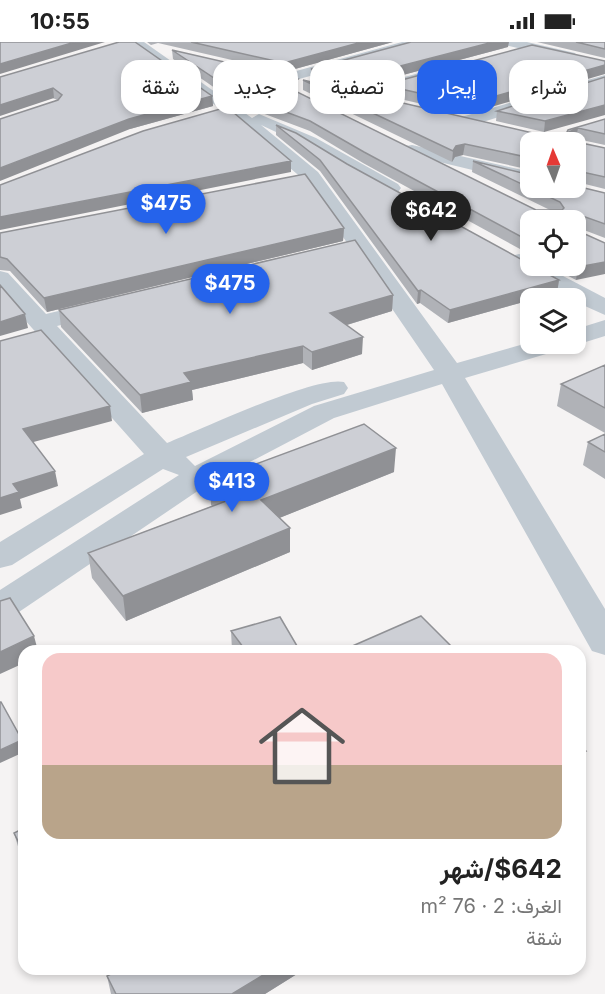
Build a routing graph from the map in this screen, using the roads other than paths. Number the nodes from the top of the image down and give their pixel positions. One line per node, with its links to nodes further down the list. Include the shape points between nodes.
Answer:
1 (409, 42): 5 (street)
2 (140, 43): 4 (street); 10 (street)
3 (509, 47): 6 (street, via 530,47)
4 (181, 55)
5 (354, 60)
6 (588, 60)
7 (310, 72): 9 (street, via 278,81)
8 (605, 79): 16 (street)
9 (310, 86)
10 (213, 96)
11 (213, 114): 14 (street)
12 (236, 114): 23 (street)
13 (244, 114): 22 (street, via 303,137)
14 (209, 115)
15 (448, 118): 16 (street)
16 (464, 123): 17 (street)
17 (498, 130)
18 (392, 141): 19 (street)
19 (412, 150): 20 (street); 21 (street)
20 (520, 175)
21 (476, 183)
22 (412, 200)
23 (359, 246): 24 (street); 34 (street)
24 (336, 251)
25 (501, 251): 28 (street)
26 (0, 278): 31 (street)
27 (131, 301): 31 (street)
28 (604, 311): 29 (street); 30 (street)
29 (586, 312)
30 (586, 328)
31 (35, 332): 36 (street)
32 (520, 332): 34 (street)
33 (520, 351): 34 (street)
34 (445, 365): 35 (street); 40 (street)
35 (355, 391): 36 (street, via 302,398); 37 (street, via 324,412)
36 (162, 456): 37 (street); 38 (street)
37 (196, 477): 39 (street)
38 (0, 557)
39 (0, 607)
40 (605, 640)

